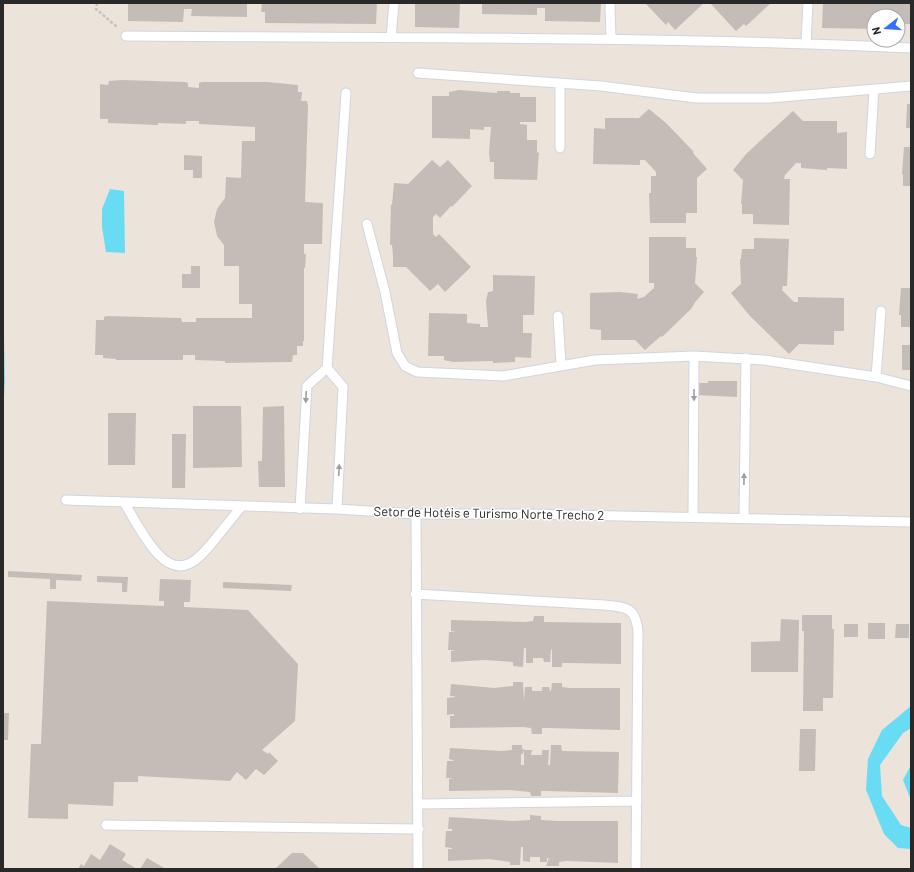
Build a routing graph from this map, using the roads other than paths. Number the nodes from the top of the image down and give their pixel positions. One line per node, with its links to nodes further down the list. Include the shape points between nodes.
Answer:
1 (394, 3): 5 (lane)
2 (610, 3): 6 (lane)
3 (808, 3): 7 (lane)
4 (126, 36): 5 (lane)
5 (391, 38): 6 (lane)
6 (611, 39): 7 (lane)
7 (806, 43): 8 (lane)
8 (911, 48)
9 (418, 73): 10 (lane)
10 (560, 83): 12 (lane, via 696,98 770,98); 14 (lane)
11 (911, 86): 12 (lane)
12 (874, 89): 15 (lane)
13 (346, 93): 22 (lane)
14 (560, 148)
15 (870, 154)
16 (367, 224): 21 (lane, via 385,292 397,353 405,366 427,374 493,376 516,375)
17 (881, 311): 23 (lane)
18 (558, 316): 21 (lane)
19 (694, 356): 20 (lane); 21 (lane, via 595,360); 31 (lane, one-way to 31)
20 (746, 358): 23 (lane); 32 (lane, one-way to 20)
21 (561, 365)
22 (327, 368): 28 (lane, one-way to 28, via 307,386); 29 (lane, one-way to 22, via 343,387)
23 (876, 377): 24 (lane)
24 (911, 386)
25 (66, 500): 26 (lane, Setor de Hotéis e Turismo Norte Trecho 2)
26 (124, 502): 27 (lane, Setor de Hotéis e Turismo Norte Trecho 2); 27 (lane, via 157,553 176,565 189,564 202,556)
27 (242, 507): 28 (lane, Setor de Hotéis e Turismo Norte Trecho 2)
28 (300, 509): 29 (lane, Setor de Hotéis e Turismo Norte Trecho 2)
29 (337, 509): 30 (lane, Setor de Hotéis e Turismo Norte Trecho 2)
30 (416, 514): 31 (lane, Setor de Hotéis e Turismo Norte Trecho 2); 34 (lane)
31 (693, 517): 32 (lane, Setor de Hotéis e Turismo Norte Trecho 2)
32 (744, 518): 33 (lane, Setor de Hotéis e Turismo Norte Trecho 2)
33 (911, 522)
34 (415, 594): 35 (lane, via 604,605 625,608 632,612 638,632); 36 (lane)
35 (638, 801): 36 (lane); 40 (lane)
36 (419, 804): 38 (lane)
37 (106, 825): 38 (lane)
38 (419, 829): 39 (lane)
39 (418, 869)
40 (636, 869)

